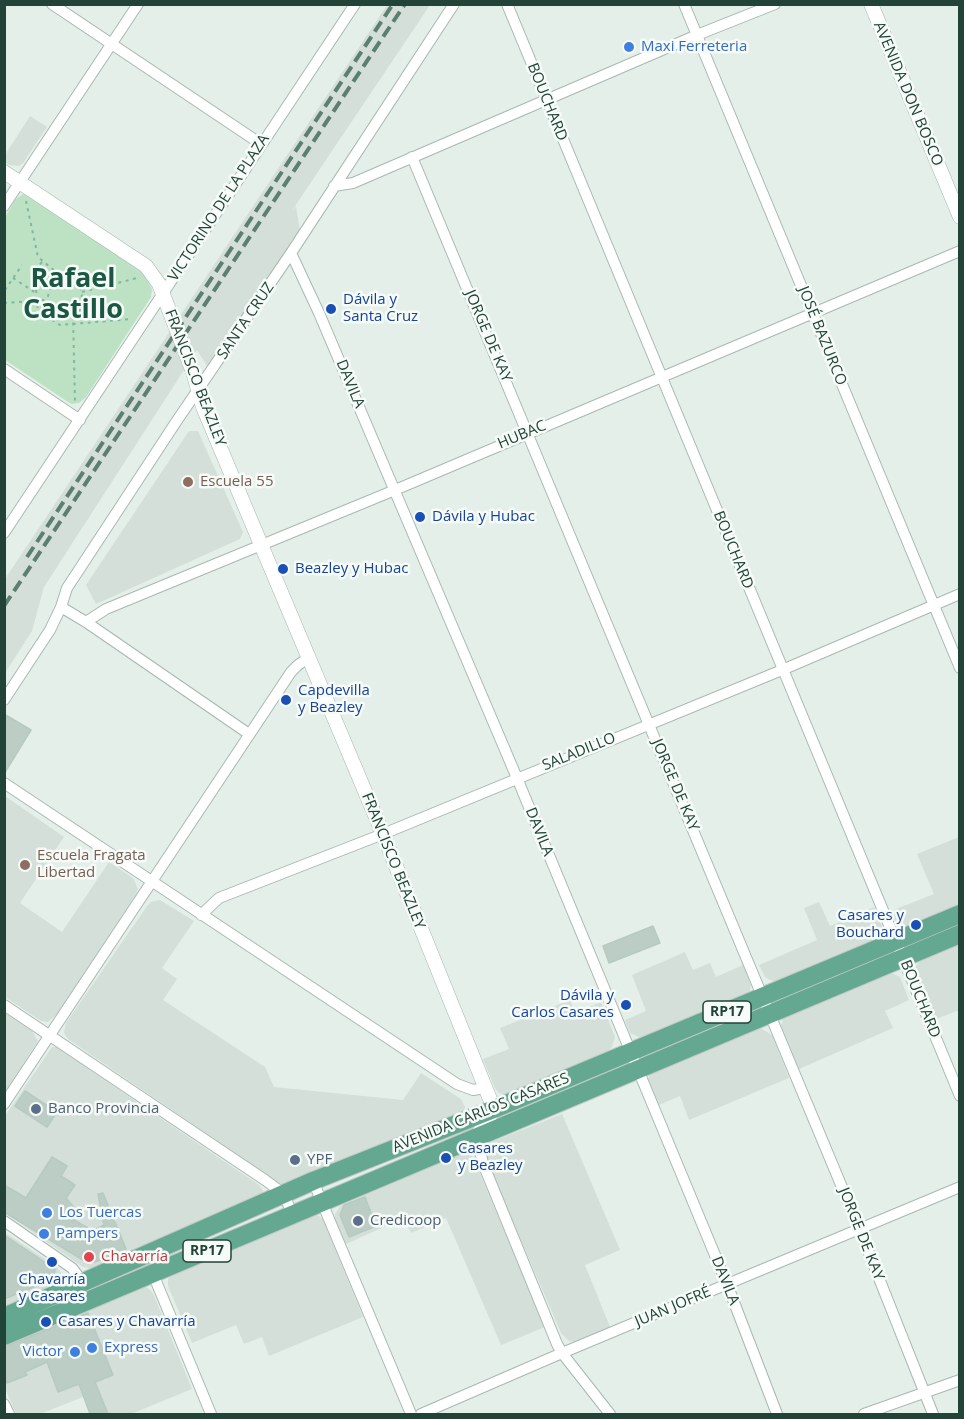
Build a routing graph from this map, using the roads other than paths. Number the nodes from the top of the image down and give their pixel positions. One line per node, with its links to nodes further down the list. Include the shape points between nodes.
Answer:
1 (52, 4): 10 (street)
2 (138, 4): 10 (street)
3 (454, 4): 16 (street, SANTA CRUZ)
4 (507, 4): 11 (street, BOUCHARD)
5 (684, 4): 9 (street, JOSÉ BAZURCO)
6 (774, 4): 9 (street)
7 (871, 4): 18 (street, AVENIDA DON BOSCO)
8 (351, 6): 12 (street, VICTORINO DE LA PLAZA)
9 (697, 35): 11 (street); 22 (street, JOSÉ BAZURCO)
10 (112, 44): 12 (street); 15 (street)
11 (546, 100): 13 (street); 24 (street, BOUCHARD)
12 (261, 144): 21 (street, VICTORINO DE LA PLAZA)
13 (412, 157): 16 (street, via 353,183); 27 (street, JORGE DE KAY)
14 (4, 172): 15 (street)
15 (21, 183): 17 (street); 21 (street, FRANCISCO BEAZLEY, via 146,266)
16 (334, 186): 20 (street, SANTA CRUZ)
17 (4, 206)
18 (960, 217)
19 (960, 251): 22 (street, HUBAC)
20 (291, 253): 25 (street, SANTA CRUZ); 28 (street, DAVILA)
21 (163, 294): 25 (street, FRANCISCO BEAZLEY); 26 (street, VICTORINO DE LA PLAZA)
22 (812, 313): 24 (street, HUBAC); 32 (street, JOSÉ BAZURCO)
23 (4, 369): 26 (street)
24 (662, 377): 27 (street, HUBAC); 37 (street, BOUCHARD)
25 (199, 390): 30 (street, FRANCISCO BEAZLEY); 33 (street, SANTA CRUZ, via 67,588)
26 (78, 418): 29 (street, VICTORINO DE LA PLAZA)
27 (528, 432): 28 (street, HUBAC); 39 (street, JORGE DE KAY)
28 (395, 490): 30 (street, HUBAC); 41 (street, DAVILA)
29 (4, 533)
30 (262, 545): 34 (street, HUBAC, via 106,609); 35 (street, FRANCISCO BEAZLEY)
31 (960, 594): 32 (street, SALADILLO)
32 (933, 605): 36 (street, JOSÉ BAZURCO); 37 (street, SALADILLO)
33 (61, 607): 34 (street); 38 (street, SANTA CRUZ)
34 (86, 622): 40 (street)
35 (308, 658): 40 (street, via 291,672); 43 (street, FRANCISCO BEAZLEY)
36 (960, 668)
37 (782, 670): 39 (street, SALADILLO); 48 (street, BOUCHARD)
38 (4, 700)
39 (649, 724): 41 (street, SALADILLO); 51 (street, JORGE DE KAY)
40 (249, 734): 44 (street)
41 (517, 778): 43 (street, SALADILLO); 53 (street, DAVILA)
42 (4, 783): 44 (street)
43 (383, 834): 46 (street, SALADILLO, via 219,898); 55 (street, FRANCISCO BEAZLEY)
44 (152, 883): 46 (street); 52 (street)
45 (960, 914): 48 (main road, AVENIDA CARLOS CASARES / RP17)
46 (201, 915): 55 (street, via 457,1084 472,1090)
47 (960, 934): 49 (main road, AVENIDA CARLOS CASARES / RP17)
48 (896, 940): 49 (street, BOUCHARD); 51 (main road, AVENIDA CARLOS CASARES / RP17)
49 (903, 958): 51 (main road, AVENIDA CARLOS CASARES / RP17); 56 (street, BOUCHARD)
50 (4, 1005): 52 (street)
51 (766, 1005): 53 (main road, AVENIDA CARLOS CASARES / RP17); 54 (main road, AVENIDA CARLOS CASARES / RP17); 66 (street, JORGE DE KAY)
52 (50, 1036): 57 (street); 62 (street)
53 (630, 1052): 54 (street, DAVILA); 58 (main road, AVENIDA CARLOS CASARES / RP17)
54 (637, 1071): 59 (main road, AVENIDA CARLOS CASARES / RP17); 68 (street, DAVILA)
55 (485, 1088): 58 (street, FRANCISCO BEAZLEY)
56 (960, 1096)
57 (4, 1104)
58 (494, 1109): 59 (street); 60 (main road, AVENIDA CARLOS CASARES / RP17)
59 (476, 1138): 63 (main road, AVENIDA CARLOS CASARES / RP17); 72 (street, via 483,1166)
60 (313, 1181): 62 (main road, AVENIDA CARLOS CASARES / RP17); 63 (street)
61 (960, 1187): 66 (street, JUAN JOFRÉ)
62 (284, 1194): 64 (street); 69 (main road, AVENIDA CARLOS CASARES / RP17)
63 (322, 1202): 64 (main road, AVENIDA CARLOS CASARES / RP17); 78 (street)
64 (292, 1214): 67 (main road, AVENIDA CARLOS CASARES / RP17)
65 (4, 1221): 69 (street, via 72,1268)
66 (859, 1228): 68 (street, JUAN JOFRÉ); 74 (street, JORGE DE KAY)
67 (153, 1275): 69 (main road, AVENIDA CARLOS CASARES / RP17); 77 (street)
68 (727, 1284): 72 (street, JUAN JOFRÉ); 81 (street, DAVILA)
69 (87, 1291): 70 (main road, AVENIDA CARLOS CASARES / RP17); 71 (main road, AVENIDA CARLOS CASARES / RP17)
70 (4, 1317)
71 (4, 1336)
72 (562, 1353): 79 (street, JUAN JOFRÉ); 80 (street)
73 (960, 1380): 74 (street)
74 (925, 1392): 82 (street); 83 (street, JORGE DE KAY)
75 (4, 1404): 76 (street)
76 (9, 1414)
77 (211, 1414)
78 (411, 1414)
79 (421, 1414)
80 (610, 1414)
81 (777, 1414)
82 (864, 1414)
83 (933, 1414)

